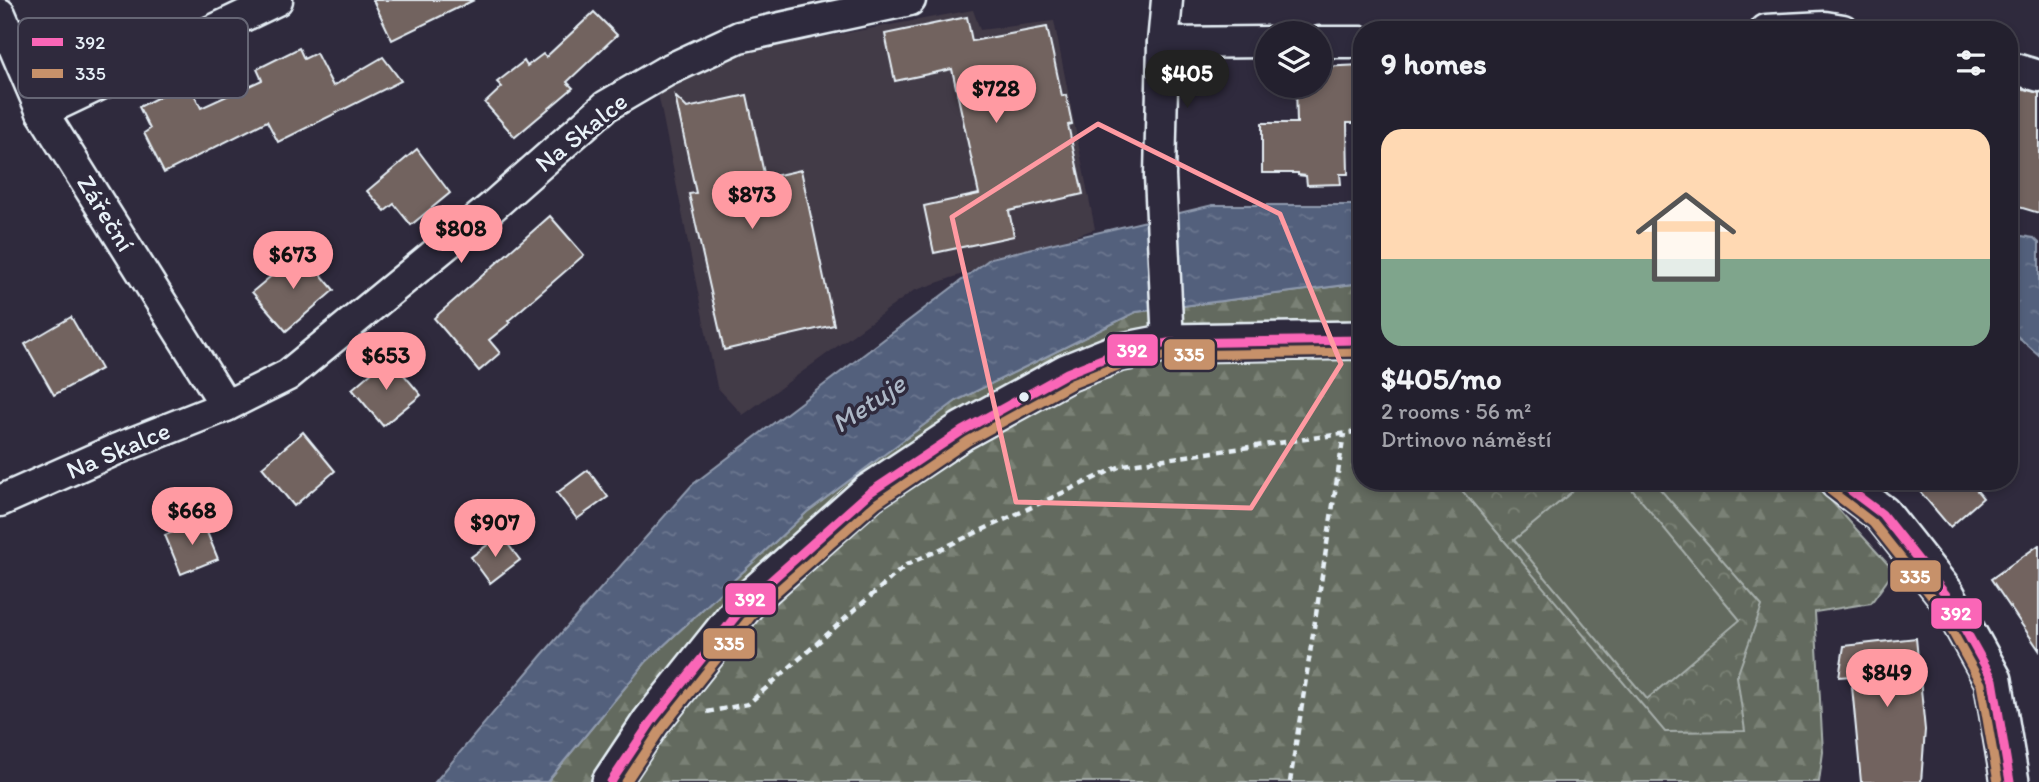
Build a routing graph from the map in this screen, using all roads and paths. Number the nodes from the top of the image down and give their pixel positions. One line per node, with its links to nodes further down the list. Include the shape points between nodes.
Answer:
1 (277, 0): 5 (street)
2 (909, 0): 18 (street, Na Skalce, via 739,37 606,106 288,375)
3 (1167, 0): 9 (street)
4 (0, 14): 10 (street, Zářeční)
5 (239, 18)
6 (1353, 41): 8 (street)
7 (1255, 42): 9 (street)
8 (1332, 42)
9 (1163, 43): 16 (street, via 1160,176)
10 (18, 55)
11 (2018, 70): 12 (street)
12 (2039, 76)
13 (37, 98): 15 (street, Zářeční)
14 (72, 98): 15 (street)
15 (43, 112): 18 (street, Zářeční)
16 (1168, 330): 17 (street); 23 (street, via 1067,373 962,431 870,493 747,602)
17 (1353, 340)
18 (226, 405): 22 (street, Na Skalce)
19 (1353, 432): 20 (path)
20 (1344, 434): 23 (path, via 1123,466 906,565 748,704); 25 (path)
21 (1850, 490): 26 (street, via 1882,514 1946,595 1993,680)
22 (0, 501)
23 (651, 722): 24 (street)
24 (611, 782)
25 (1290, 782)
26 (2010, 782)

